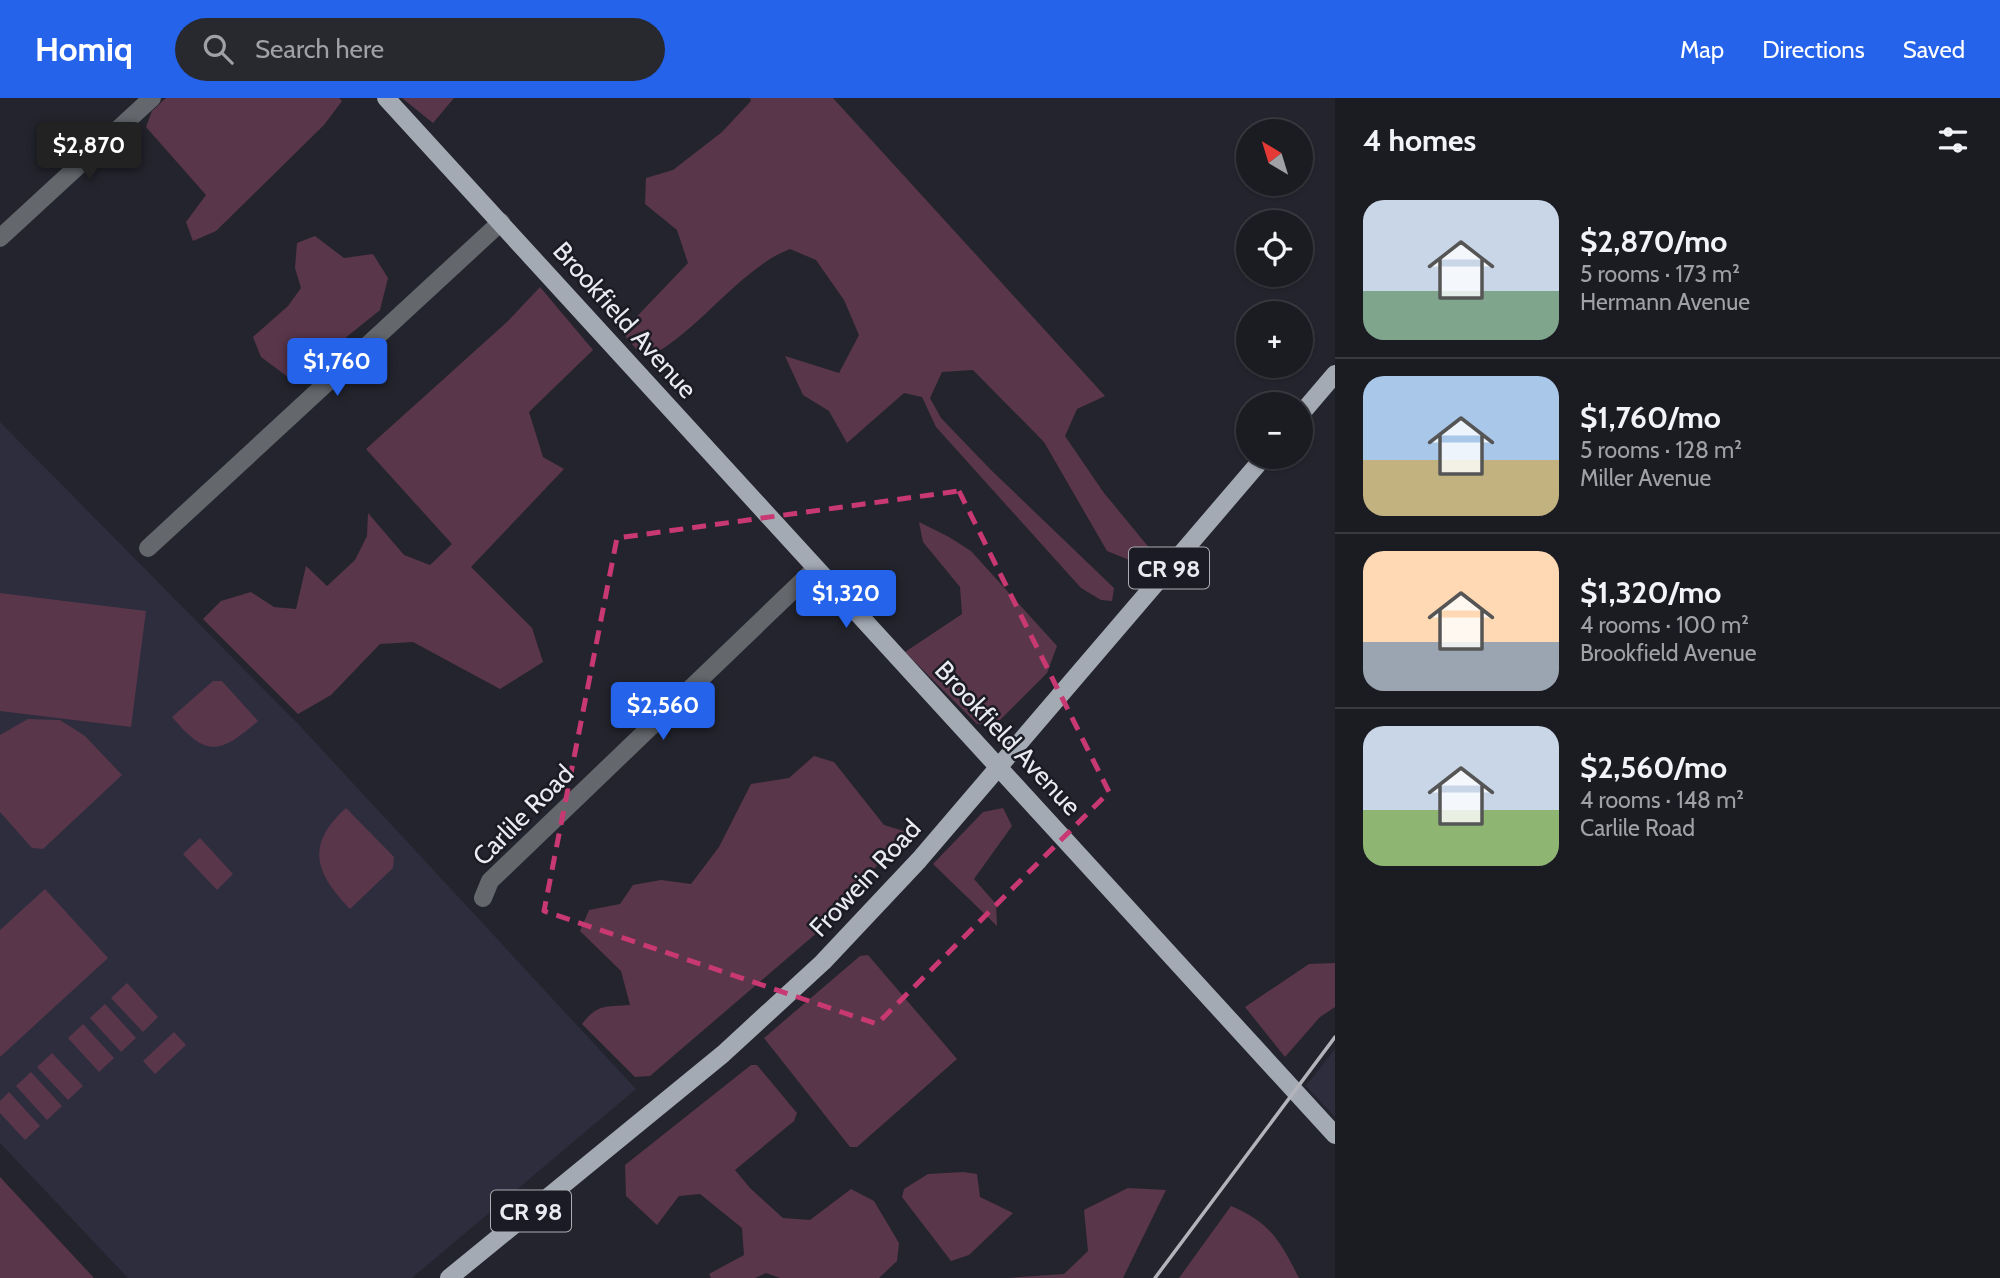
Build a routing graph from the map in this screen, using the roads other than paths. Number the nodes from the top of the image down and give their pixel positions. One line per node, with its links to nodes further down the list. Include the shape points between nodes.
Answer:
1 (152, 98): 4 (street)
2 (386, 98): 3 (main road, Brookfield Avenue)
3 (501, 222): 8 (street); 9 (main road, Brookfield Avenue)
4 (0, 238)
5 (1335, 374): 6 (main road)
6 (1313, 400)
7 (1254, 469): 10 (main road, Frowein Road / CR 98)
8 (148, 548)
9 (816, 568): 10 (main road, Brookfield Avenue); 11 (street, Carlile Road, via 490,881)
10 (998, 767): 12 (main road, Brookfield Avenue); 13 (main road, Frowein Road / CR 98, via 883,900 778,1005)
11 (483, 898)
12 (1335, 1135)
13 (449, 1278)

